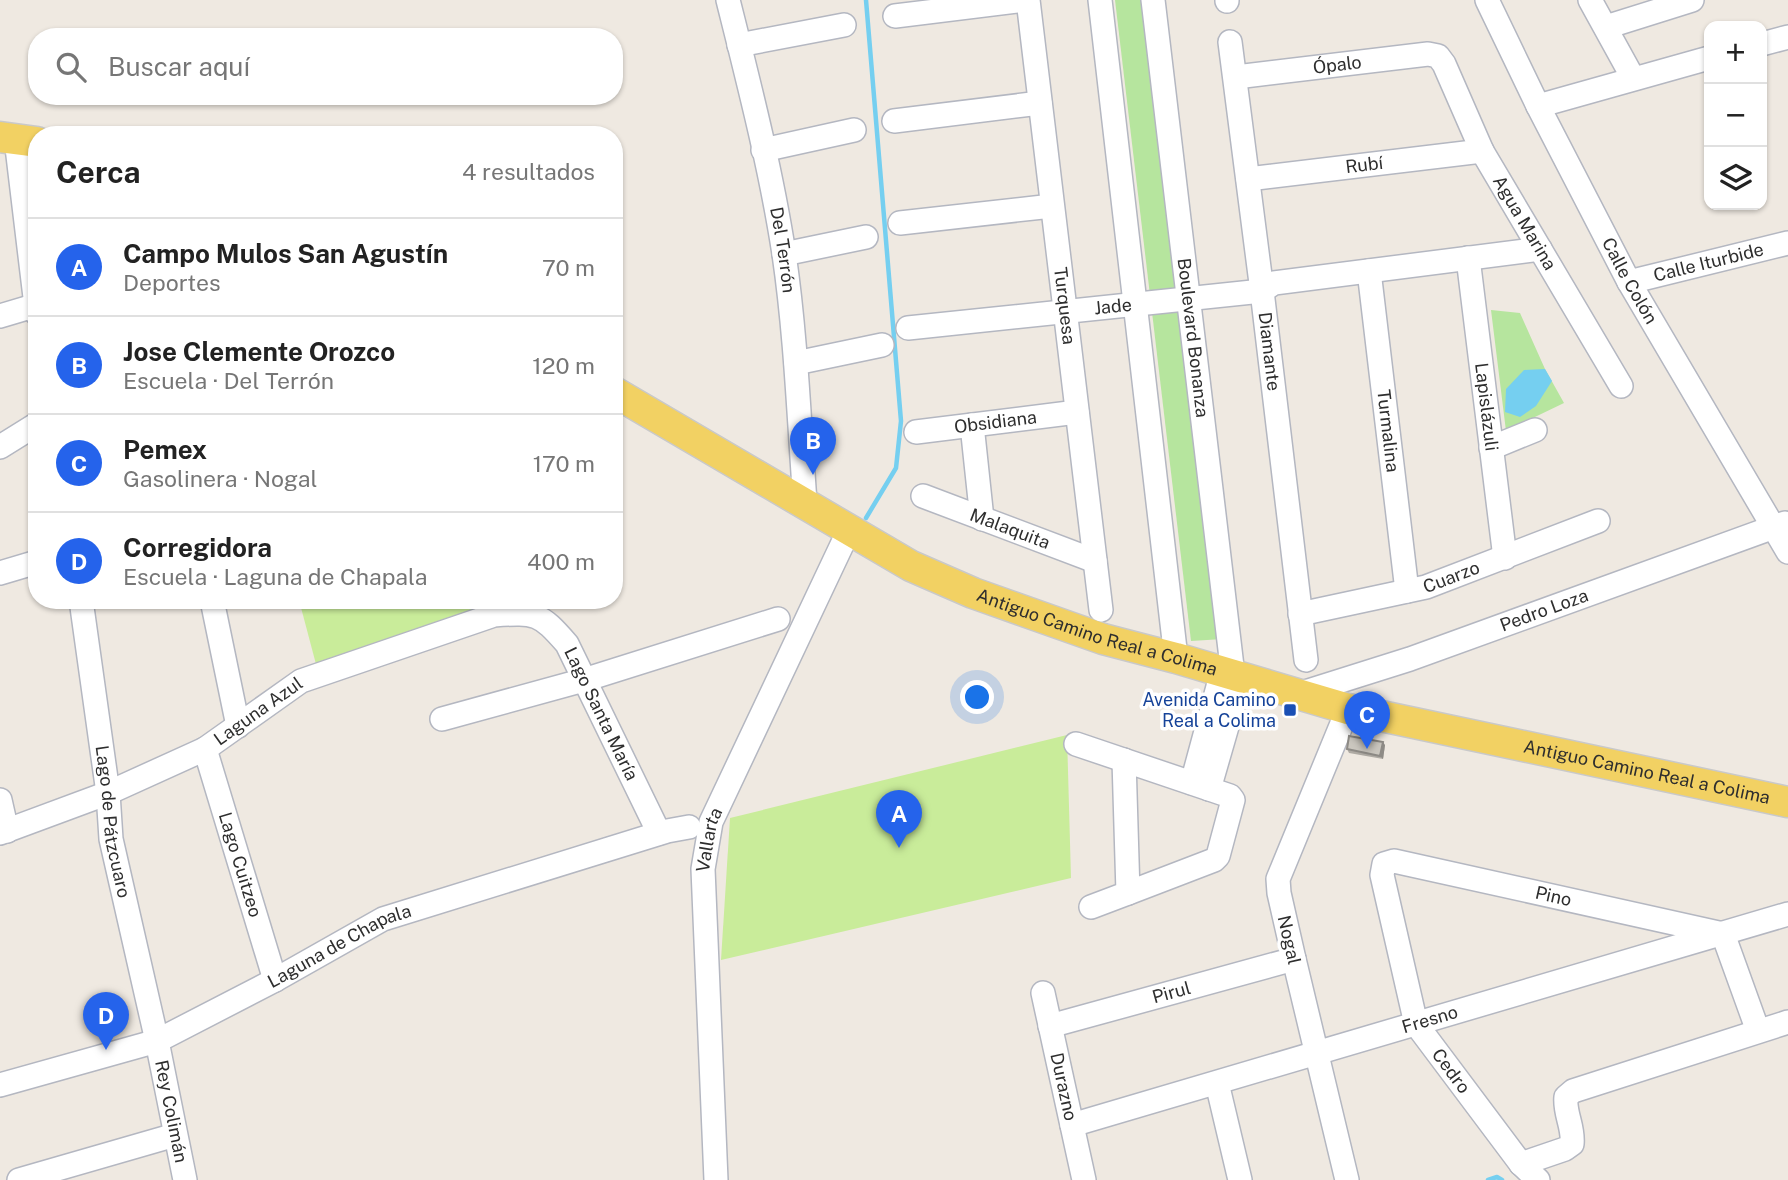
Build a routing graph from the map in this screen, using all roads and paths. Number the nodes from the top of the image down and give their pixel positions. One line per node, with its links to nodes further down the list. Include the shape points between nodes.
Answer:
1 (728, 0): 15 (street, Del Terrón)
2 (1026, 0): 9 (street); 20 (street, Turquesa)
3 (1100, 0): 40 (street)
4 (1153, 0): 39 (street, Boulevard Bonanza)
5 (1487, 0): 21 (street, Calle Colón)
6 (1590, 0): 11 (street)
7 (1692, 0): 8 (street)
8 (1649, 6): 11 (street)
9 (895, 16)
10 (844, 25): 15 (street)
11 (1606, 27): 19 (street)
12 (1788, 37): 14 (street)
13 (1230, 42): 18 (street, Diamante)
14 (1767, 43)
15 (739, 45): 25 (street, Del Terrón)
16 (1438, 56): 18 (street, Ópalo); 26 (street, Agua Marina)
17 (1704, 59): 19 (street)
18 (1236, 77): 27 (street, Diamante)
19 (1633, 78): 21 (street)
20 (1040, 103): 22 (street); 28 (street, Turquesa)
21 (1538, 106): 37 (street, Calle Colón)
22 (894, 121)
23 (854, 130): 25 (street)
24 (17, 139): 30 (street)
25 (764, 150): 34 (street, Del Terrón)
26 (1482, 151): 27 (street, Rubí); 33 (street, Agua Marina)
27 (1248, 178): 38 (street, Diamante)
28 (1052, 206): 29 (street); 41 (street, Turquesa)
29 (900, 223)
30 (28, 237)
31 (866, 237): 34 (street)
32 (1788, 243): 37 (street, Calle Iturbide)
33 (1540, 248): 35 (street, Jade); 47 (street, Agua Marina)
34 (784, 254): 46 (street, Del Terrón)
35 (1468, 258): 36 (street, Jade); 55 (street, Lapislázuli)
36 (1368, 271): 38 (street, Jade); 67 (street, Turmalina)
37 (1629, 282): 60 (street, Calle Colón)
38 (1265, 283): 39 (street, Jade); 72 (street, Diamante)
39 (1188, 291): 40 (street, Jade); 76 (street, Boulevard Bonanza)
40 (1135, 296): 41 (street, Jade); 74 (street)
41 (1064, 304): 44 (street, Jade); 49 (street, Turquesa)
42 (28, 310): 43 (street)
43 (0, 316)
44 (908, 328)
45 (882, 345): 46 (street)
46 (796, 363): 57 (street, Del Terrón)
47 (1621, 386)
48 (623, 397): 57 (main road, Antiguo Camino Real a Colima)
49 (1077, 412): 50 (street, Obsidiana); 64 (street, Turquesa)
50 (972, 425): 53 (street, Obsidiana); 58 (street)
51 (28, 430): 54 (street)
52 (1535, 430): 55 (street)
53 (916, 432)
54 (0, 447)
55 (1491, 448): 63 (street, Lapislázuli)
56 (923, 496): 58 (street, Malaquita)
57 (805, 502): 61 (main road, Antiguo Camino Real a Colima)
58 (982, 519): 64 (street, Malaquita)
59 (1598, 521): 63 (street, Cuarzo)
60 (1781, 525): 62 (street, Calle Colón); 78 (street, Pedro Loza, via 1410,659)
61 (849, 530): 74 (main road, Antiguo Camino Real a Colima, via 911,566 973,593 1103,639); 114 (street, Vallarta, via 711,822 703,869)
62 (1788, 552)
63 (1505, 558): 67 (street, Cuarzo)
64 (1095, 561): 70 (street, Turquesa)
65 (28, 565): 66 (street)
66 (0, 573)
67 (1407, 591): 72 (street, Cuarzo)
68 (82, 609): 86 (street, Lago de Pátzcuaro)
69 (214, 609): 81 (street)
70 (1101, 610)
71 (525, 613): 77 (street, Lago Santa María, via 547,620 567,644); 81 (street, Laguna Azul, via 494,615 301,681)
72 (1300, 614): 75 (street, Diamante)
73 (778, 619): 77 (street)
74 (1176, 658): 76 (main road, Antiguo Camino Real a Colima)
75 (1306, 660)
76 (1232, 675): 78 (main road, Antiguo Camino Real a Colima); 85 (street)
77 (583, 680): 80 (street); 91 (street, Lago Santa María)
78 (1299, 694): 79 (main road, Antiguo Camino Real a Colima)
79 (1348, 709): 88 (main road, Antiguo Camino Real a Colima); 97 (street, Nogal, via 1278,878)
80 (442, 719)
81 (237, 726): 83 (street, Laguna Azul)
82 (1076, 744): 84 (street)
83 (205, 750): 86 (street, Laguna Azul); 98 (street, Lago Cuitzeo)
84 (1124, 760): 85 (street); 93 (street)
85 (1201, 786): 93 (street, via 1230,796 1234,804 1217,856)
86 (108, 793): 90 (street, Laguna Azul); 104 (street, Lago de Pátzcuaro, via 111,839)
87 (0, 800): 90 (street)
88 (1788, 802)
89 (689, 827): 91 (street, Laguna de Chapala)
90 (4, 832)
91 (659, 834): 98 (street, Laguna de Chapala, via 383,919)
92 (1384, 864): 96 (street, Pino, via 1394,861); 101 (street, Cedro, via 1382,875)
93 (1128, 892): 94 (street)
94 (1091, 906)
95 (1788, 914): 96 (street, Fresno)
96 (1723, 934): 101 (street, Fresno); 103 (street)
97 (1294, 959): 102 (street, Pirul); 105 (street, Nogal)
98 (275, 980): 104 (street, Laguna de Chapala)
99 (1043, 993): 102 (street, Durazno)
100 (1788, 1022): 103 (street)
101 (1416, 1024): 105 (street, Fresno); 110 (street, Cedro)
102 (1050, 1026): 108 (street, Durazno)
103 (1758, 1031): 110 (street, via 1573,1091 1565,1105 1572,1144)
104 (157, 1041): 107 (street, Laguna de Chapala); 109 (street, Rey Colimán)
105 (1317, 1053): 106 (street, Fresno); 117 (street, Nogal)
106 (1217, 1083): 108 (street, Fresno); 116 (street)
107 (0, 1085)
108 (1072, 1125): 115 (street, Durazno)
109 (176, 1135): 111 (street); 113 (street, Rey Colimán)
110 (1521, 1164): 118 (street, Cedro)
111 (77, 1172): 112 (street)
112 (19, 1180)
113 (185, 1180)
114 (716, 1180)
115 (1084, 1180)
116 (1240, 1180)
117 (1347, 1180)
118 (1538, 1180)

